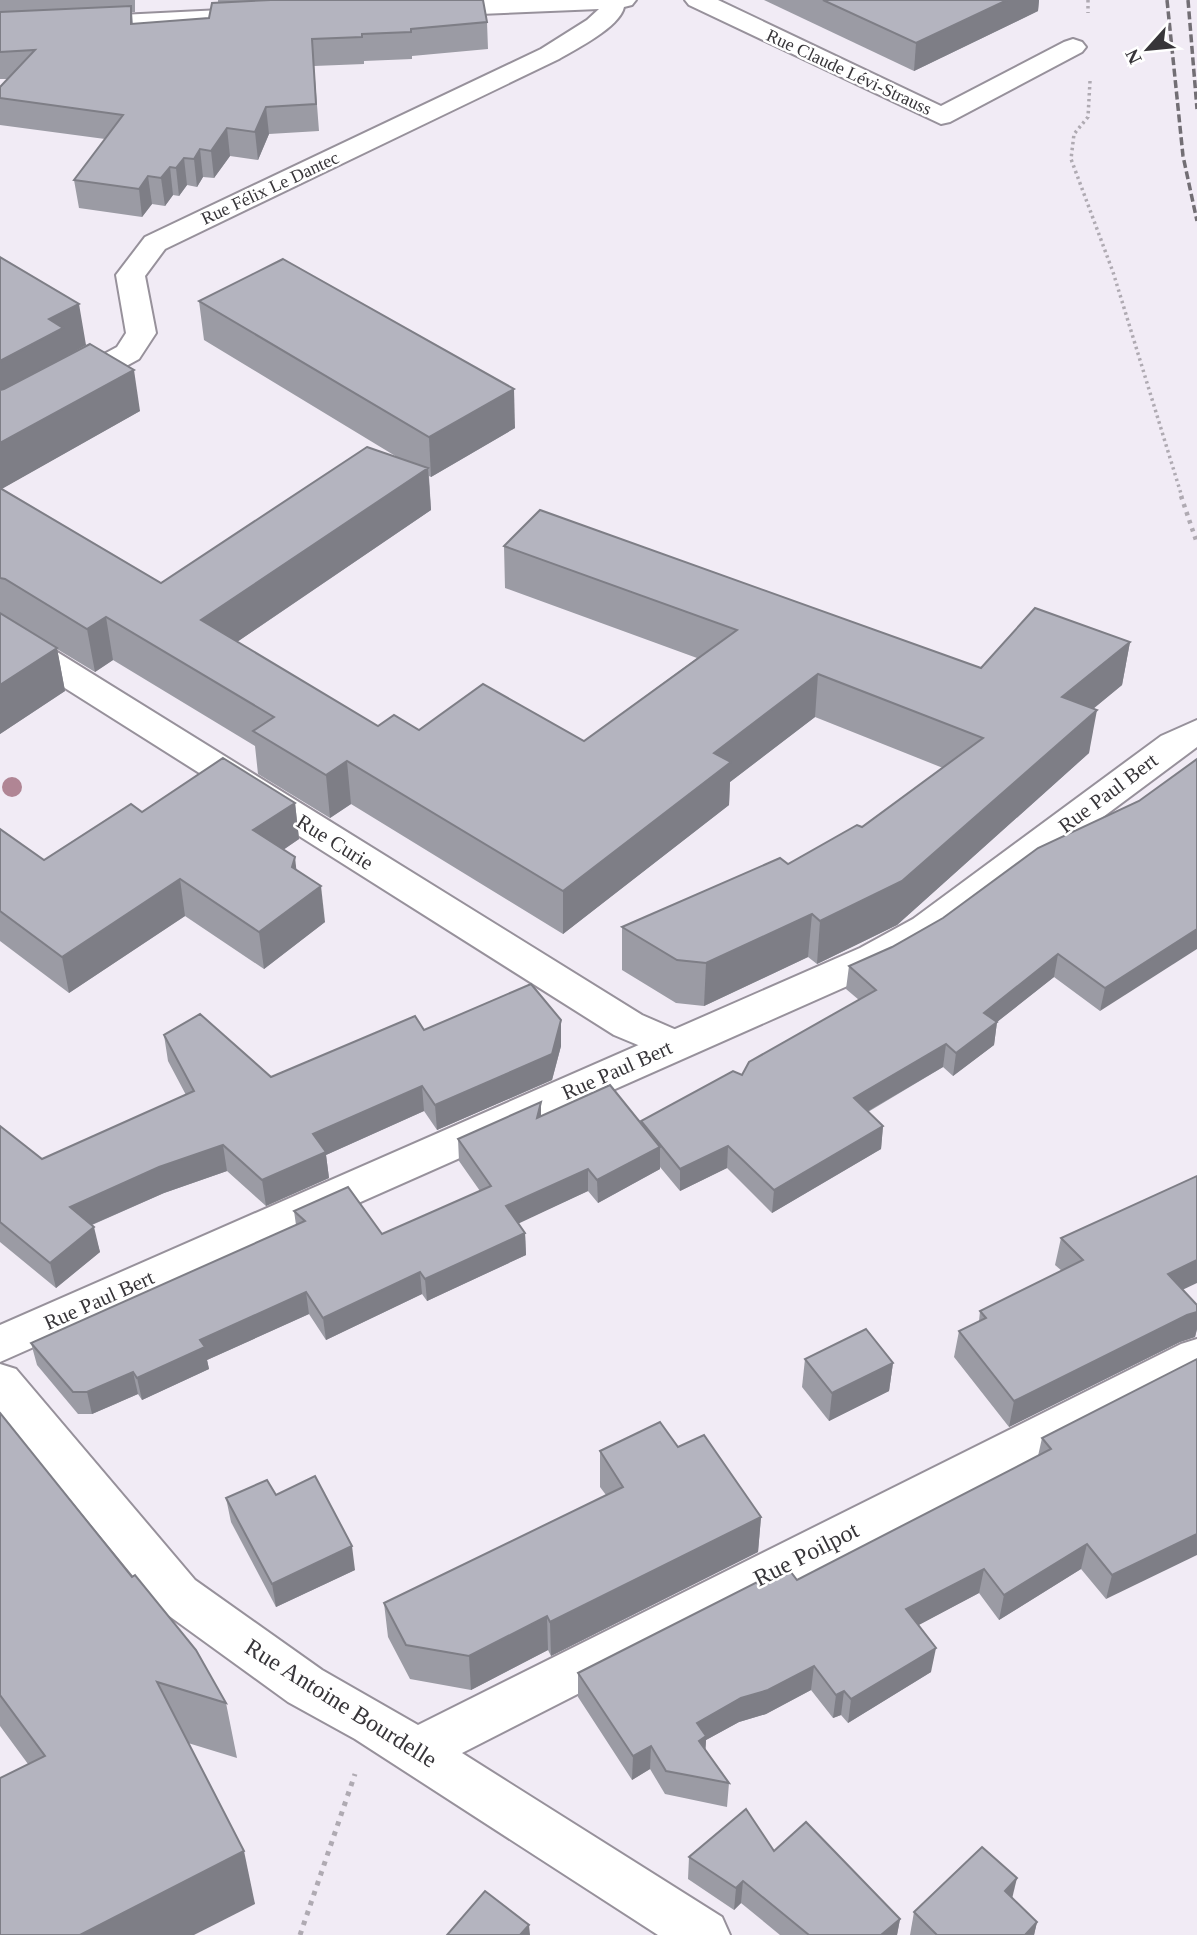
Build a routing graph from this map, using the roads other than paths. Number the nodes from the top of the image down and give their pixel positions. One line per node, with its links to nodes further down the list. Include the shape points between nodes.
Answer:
1 (623, 0): 3 (street)
2 (698, 0): 8 (street, Rue Claude Lévi-Strauss, via 941,116)
3 (610, 1): 4 (street); 9 (street, Rue Félix Le Dantec, via 612,10 550,54 155,243 130,275 141,333 137,343 128,353)
4 (406, 9)
5 (166, 10): 6 (street); 7 (street)
6 (288, 14)
7 (0, 29)
8 (1073, 47)
9 (0, 422)
10 (0, 632): 12 (street, Rue Curie, via 628,1025)
11 (1197, 732): 12 (street, Rue Paul Bert, via 1174,744 926,929 812,987)
12 (674, 1045): 13 (street, Rue Paul Bert)
13 (7, 1331)
14 (1197, 1357): 16 (street, Rue Poilpot)
15 (0, 1382): 16 (street, Rue Antoine Bourdelle, via 178,1595 305,1686)
16 (416, 1751): 17 (street, Rue Antoine Bourdelle)
17 (704, 1935)

